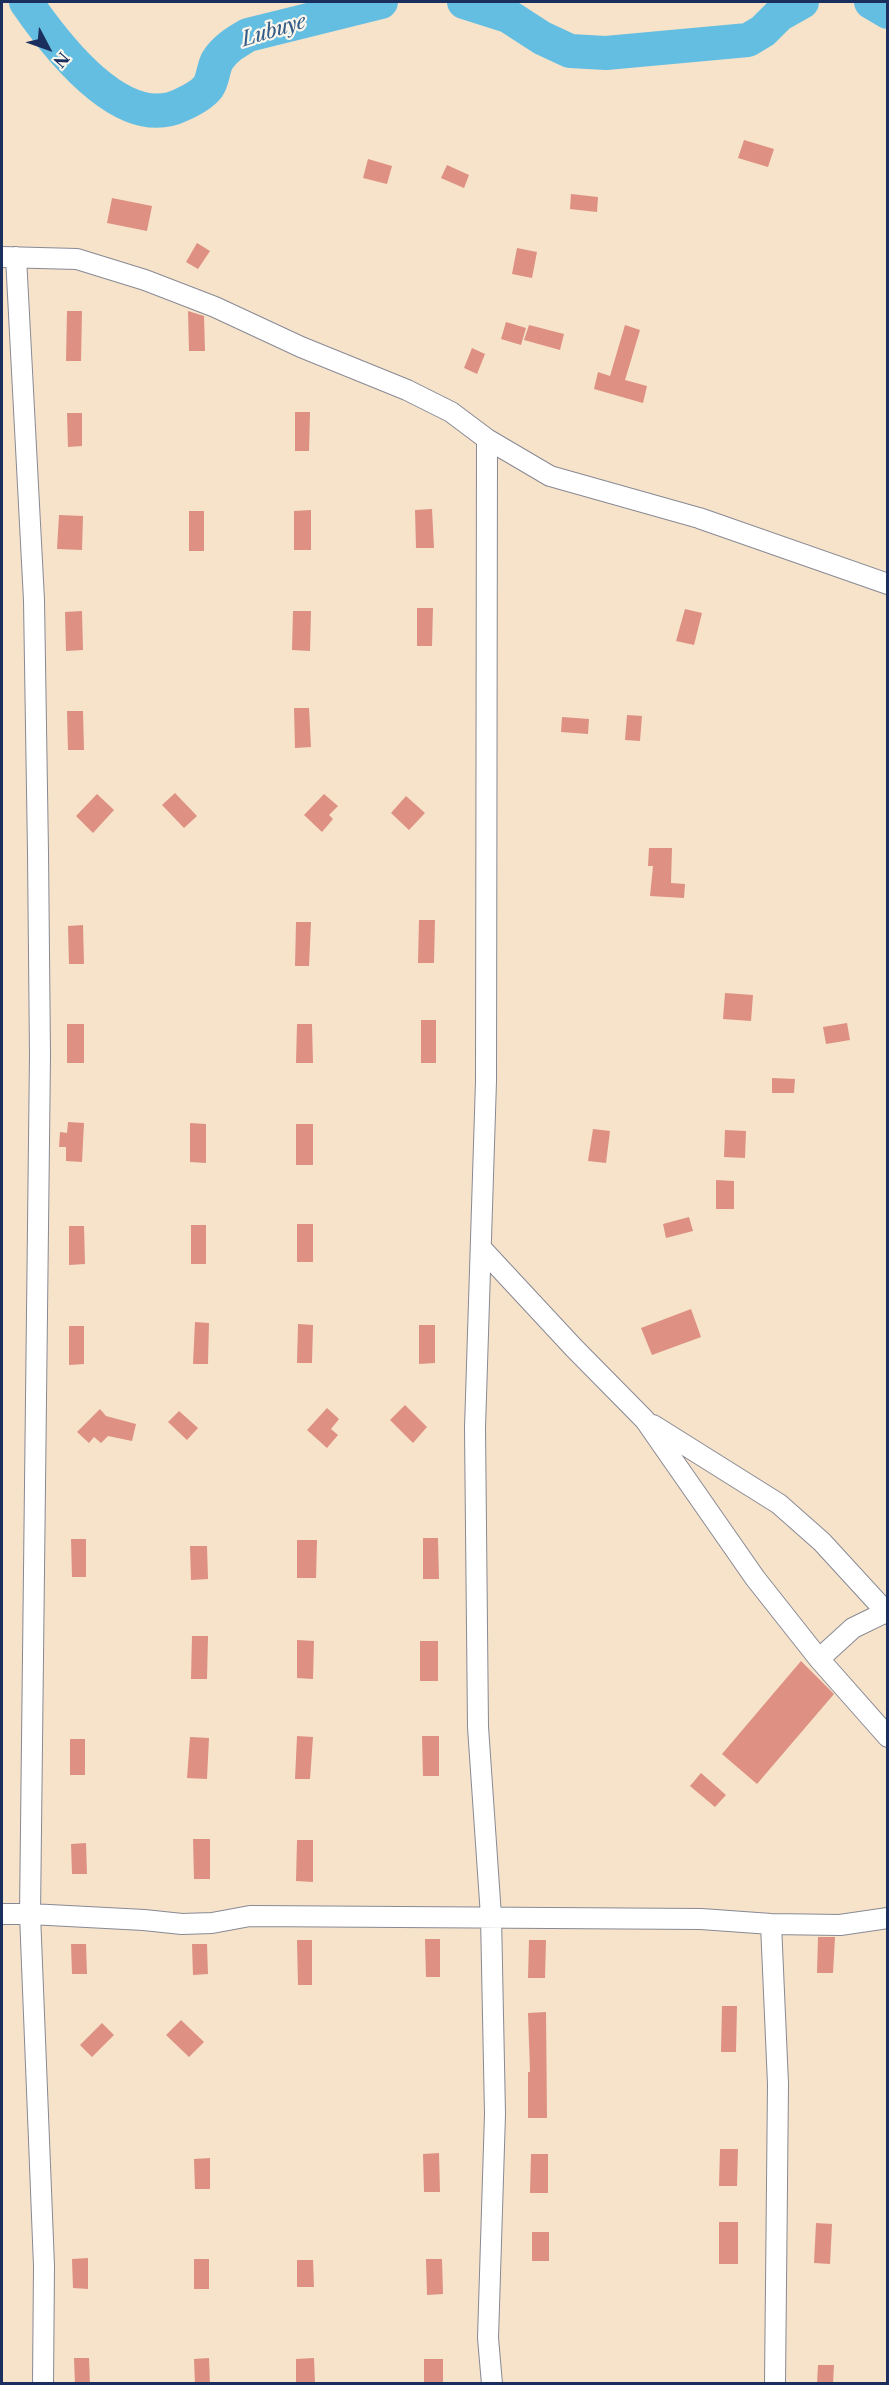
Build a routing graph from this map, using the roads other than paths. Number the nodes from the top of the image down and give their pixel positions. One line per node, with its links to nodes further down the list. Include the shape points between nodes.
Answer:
1 (9, 257): 2 (street, via 77,260 145,280 407,390 451,412); 10 (street, via 34,600 40,1055)
2 (487, 439): 3 (street, via 550,476 699,518); 4 (street)
3 (888, 584)
4 (482, 1249): 5 (street); 11 (street, via 475,1428 478,1727)
5 (645, 1420): 6 (street, via 779,1504 822,1542); 7 (street, via 754,1578)
6 (887, 1612): 7 (street, via 853,1628)
7 (819, 1659): 8 (street)
8 (888, 1737)
9 (2, 1914): 10 (street)
10 (30, 1914): 11 (street, via 182,1924 250,1916); 14 (street, via 44,2266)
11 (491, 1916): 13 (street); 15 (street, via 495,2114 488,2338)
12 (888, 1918): 13 (street, via 840,1925)
13 (771, 1924): 16 (street, via 778,2084)
14 (43, 2384)
15 (492, 2384)
16 (775, 2384)

